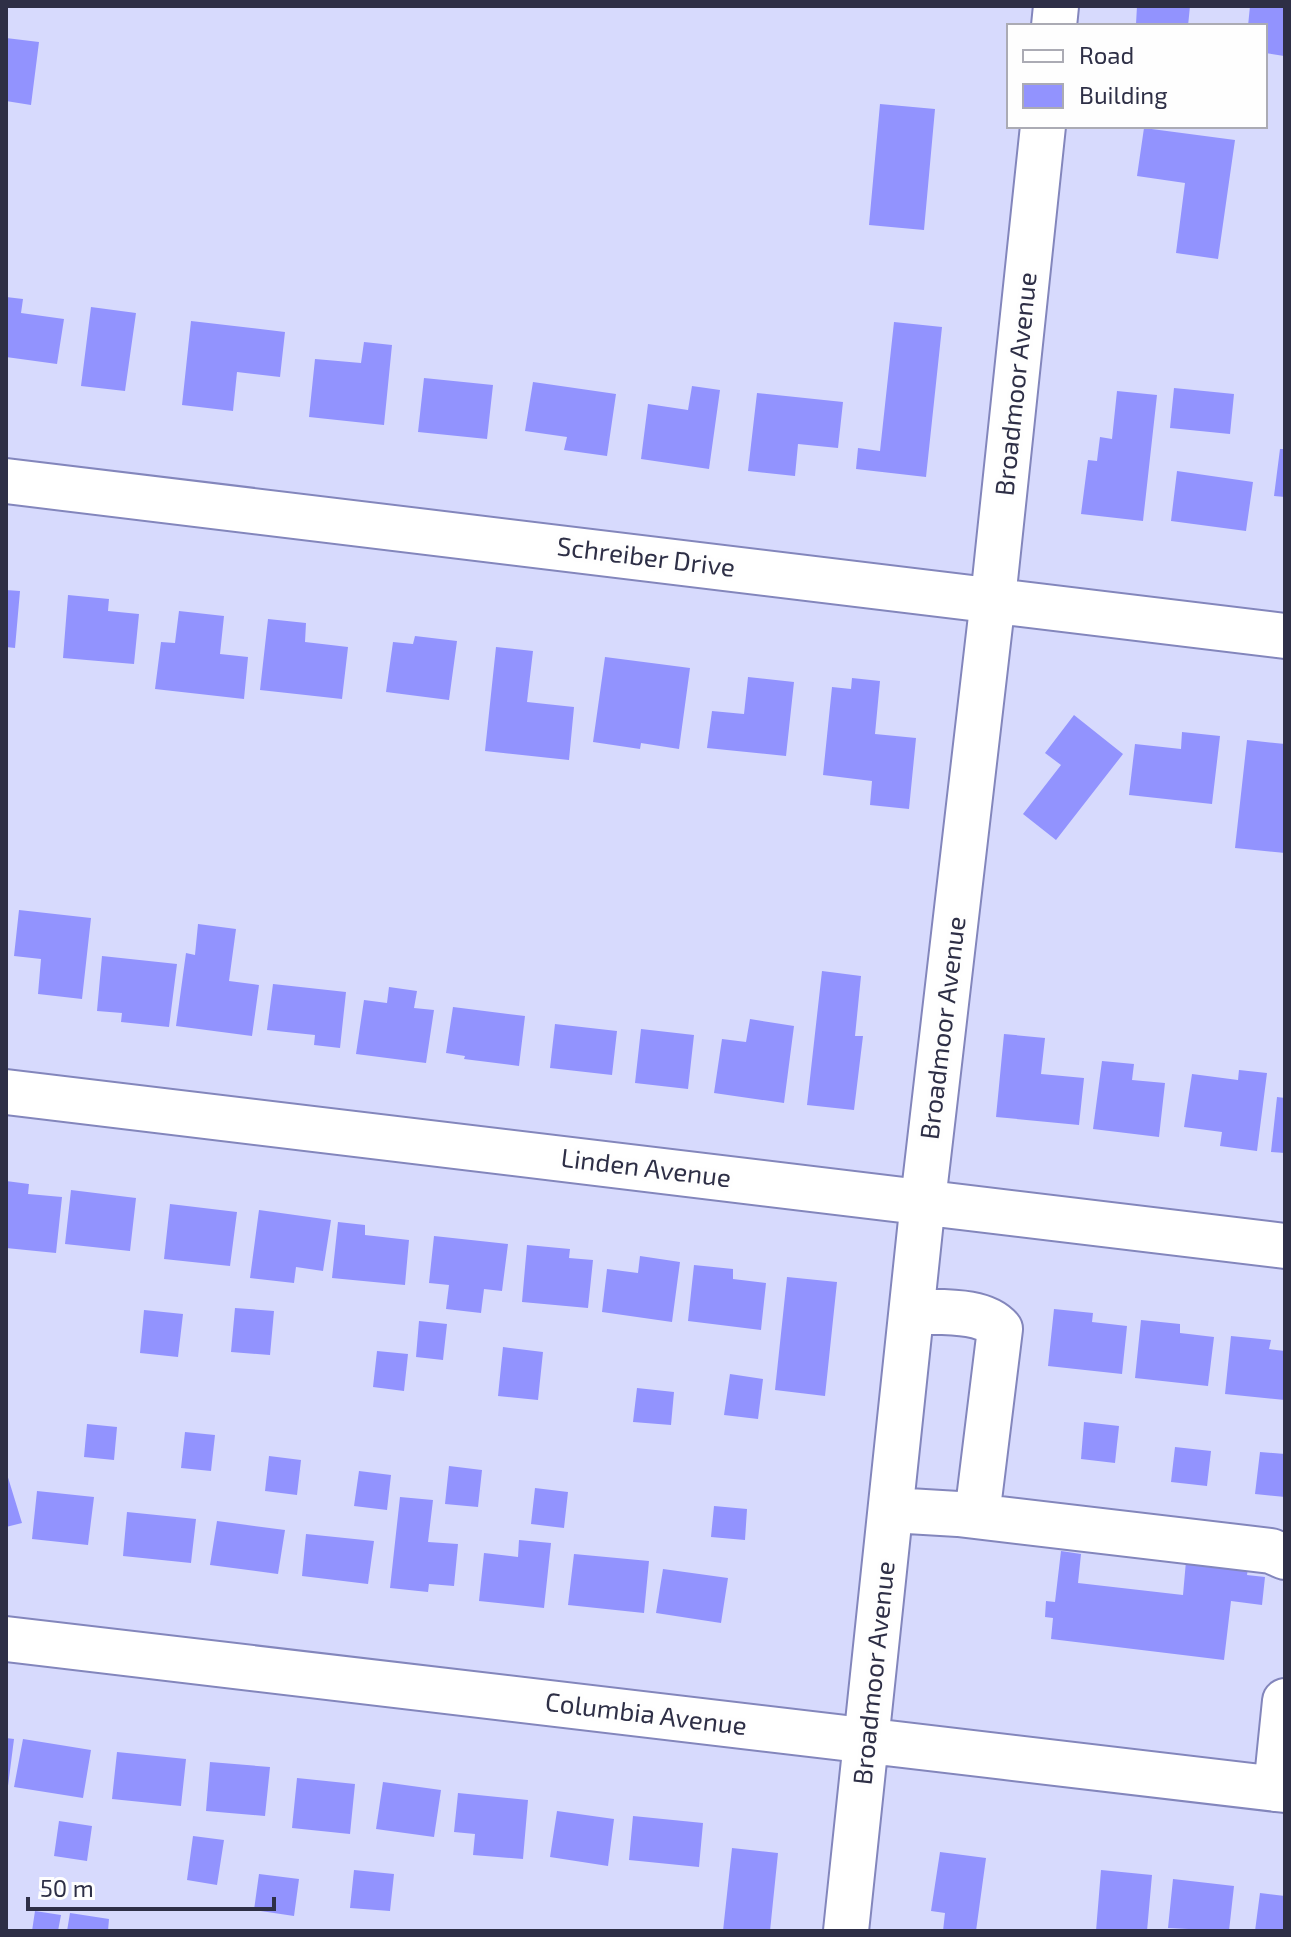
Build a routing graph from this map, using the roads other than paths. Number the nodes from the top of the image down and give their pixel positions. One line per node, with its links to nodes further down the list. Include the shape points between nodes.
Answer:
1 (1043, 128): 3 (street, Broadmoor Avenue)
2 (6, 481): 3 (street, Schreiber Drive)
3 (993, 599): 4 (street, Schreiber Drive); 6 (street, Broadmoor Avenue)
4 (1285, 636)
5 (6, 1092): 6 (street, Linden Avenue)
6 (923, 1201): 7 (street, Linden Avenue); 8 (street, Broadmoor Avenue)
7 (1285, 1246)
8 (912, 1311): 9 (street, Broadmoor Avenue); 10 (street, via 973,1316 992,1320 1000,1329)
9 (891, 1510): 10 (street); 14 (street, Broadmoor Avenue)
10 (977, 1516): 11 (street, via 1271,1551)
11 (1285, 1557)
12 (6, 1639): 14 (street, Columbia Avenue)
13 (1285, 1701): 15 (street)
14 (867, 1741): 15 (street, Columbia Avenue); 16 (street, Broadmoor Avenue)
15 (1280, 1790)
16 (846, 1931)

